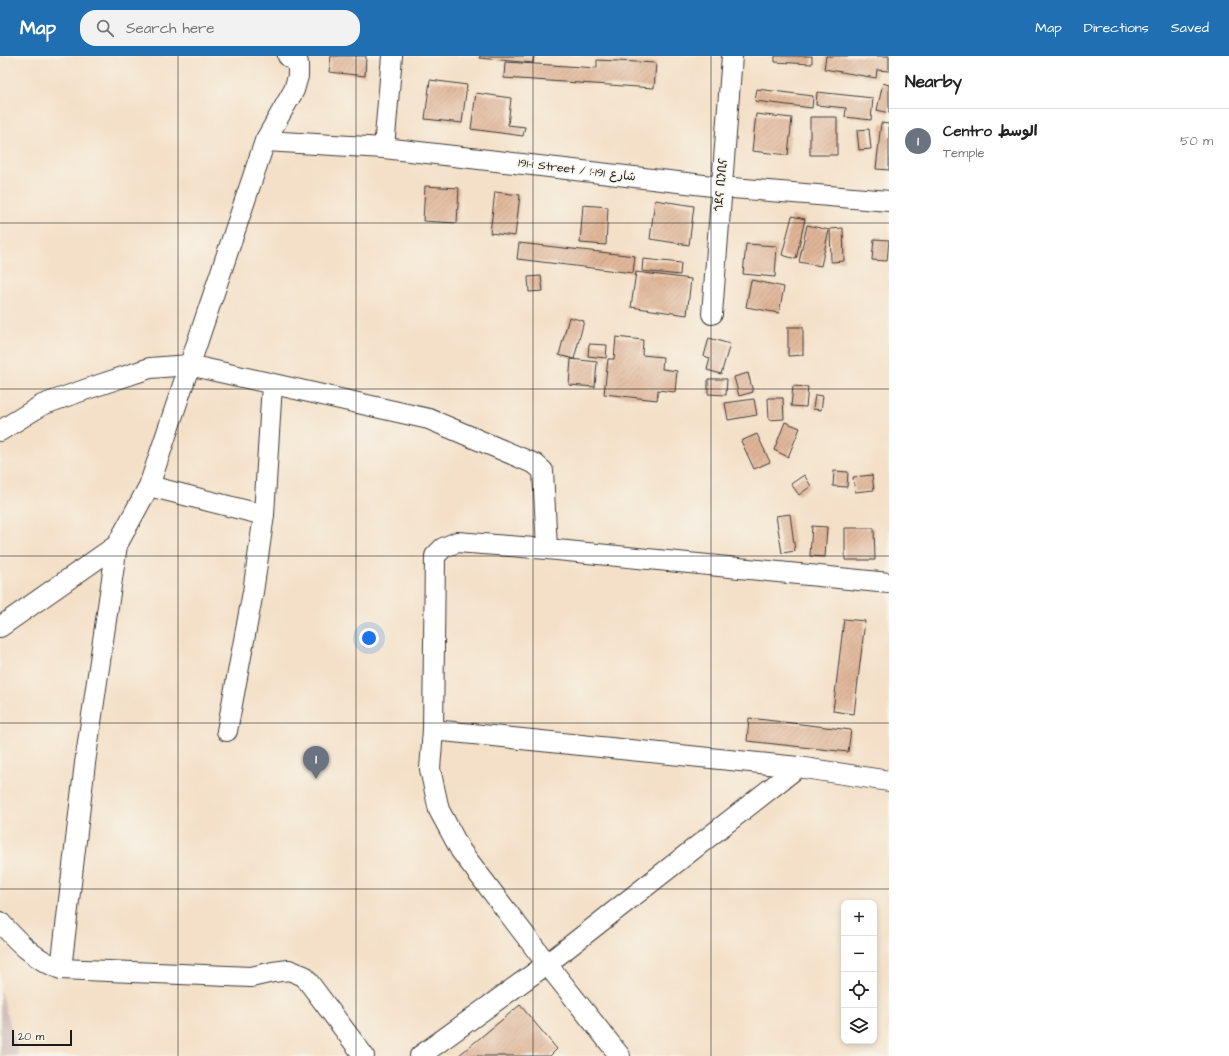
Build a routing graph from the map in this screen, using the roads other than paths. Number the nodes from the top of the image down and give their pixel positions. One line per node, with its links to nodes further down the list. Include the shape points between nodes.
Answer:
1 (288, 56): 4 (street, via 298,63 298,76 294,90)
2 (392, 56): 5 (street)
3 (732, 56): 6 (street, ጎደና ቢንቢና)
4 (265, 141): 5 (street, 191-1 Street / شارع 191-1); 9 (street)
5 (384, 148): 6 (street, 191-1 Street / شارع 191-1)
6 (721, 187): 7 (street, 191-1 Street / شارع 191-1); 8 (street, ጎደና ቢንቢና)
7 (889, 201)
8 (712, 314)
9 (189, 365): 10 (street); 11 (street, via 150,368 87,389 42,405); 12 (street)
10 (272, 384): 13 (street); 15 (street, via 429,419 535,464 543,471)
11 (0, 430)
12 (149, 486): 13 (street); 14 (street)
13 (264, 515): 19 (street, via 253,592)
14 (117, 545): 17 (street); 24 (street, via 85,763)
15 (548, 550): 16 (street); 18 (street, via 457,542 435,556)
16 (889, 583)
17 (2, 620)
18 (433, 730): 20 (street); 23 (street, via 430,770 439,810 461,851)
19 (227, 731)
20 (798, 767): 21 (street); 23 (street)
21 (889, 780)
22 (0, 922): 24 (street, via 31,954 48,965)
23 (547, 964): 26 (street); 27 (street)
24 (61, 969): 25 (street, via 251,977 289,970 304,976)
25 (364, 1056)
26 (420, 1056)
27 (620, 1056)

